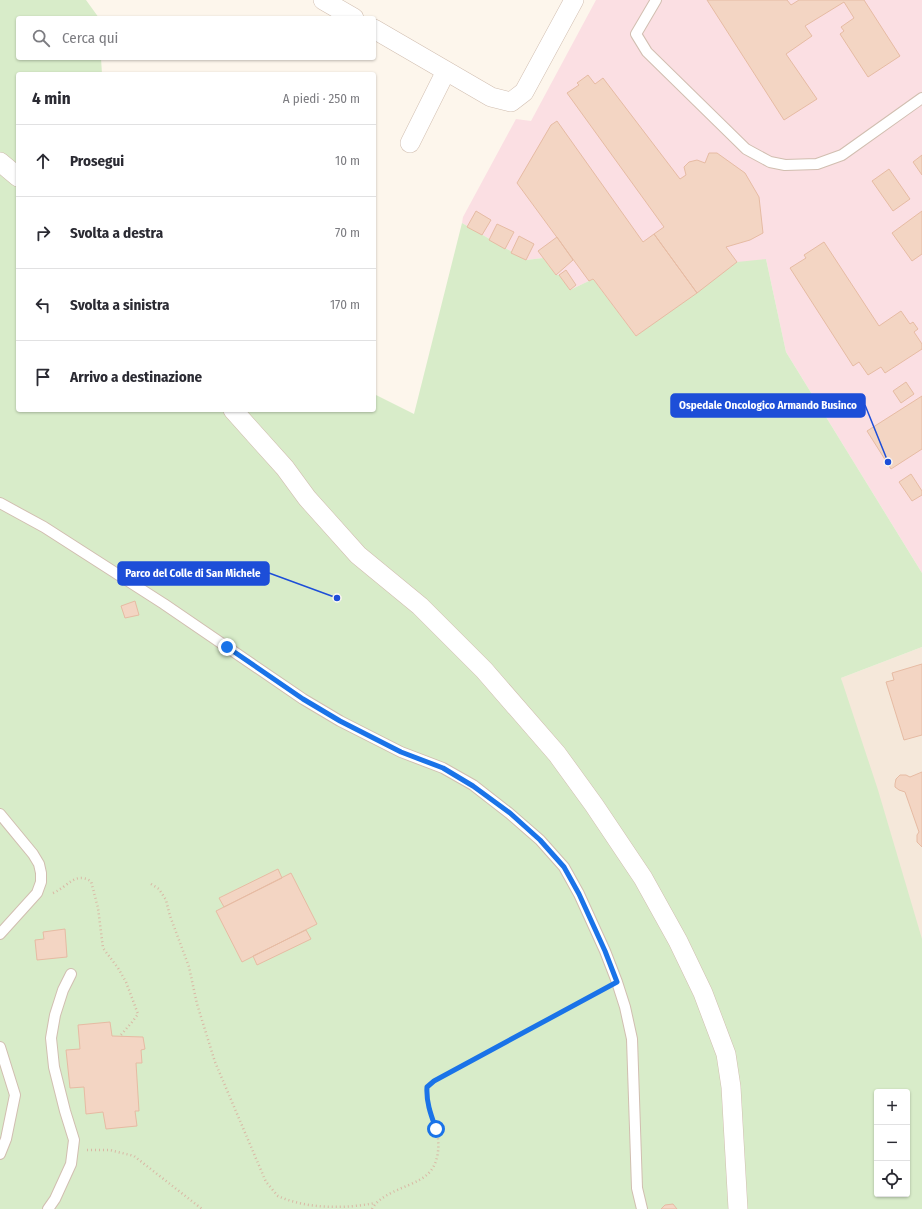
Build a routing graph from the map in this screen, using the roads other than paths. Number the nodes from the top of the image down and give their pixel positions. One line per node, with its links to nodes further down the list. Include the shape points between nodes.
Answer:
1 (323, 0): 4 (street)
2 (574, 0): 6 (street, via 524,92 511,102 491,97)
3 (656, 0): 7 (lane, via 636,34 647,52 746,149 770,162 785,165 817,164 842,155)
4 (351, 16)
5 (376, 30): 6 (street)
6 (446, 71): 8 (street)
7 (922, 98)
8 (410, 143)
9 (0, 162): 10 (street)
10 (16, 175)
11 (235, 412): 20 (street, via 358,554 420,606 489,676 557,754 643,878 703,993 726,1054 731,1087)
12 (0, 504): 19 (lane, via 44,527 164,604 303,699 340,721 401,752 443,768 473,786 510,813 540,840 564,867 579,894 617,982 632,1039 637,1188)
13 (0, 814): 14 (lane, via 33,854 41,873 37,893)
14 (0, 934)
15 (71, 974): 18 (lane, via 55,1015 51,1038 54,1066 74,1140 71,1164)
16 (0, 1047): 17 (lane, via 15,1096 6,1139)
17 (0, 1154)
18 (48, 1209)
19 (642, 1209)
20 (738, 1209)

